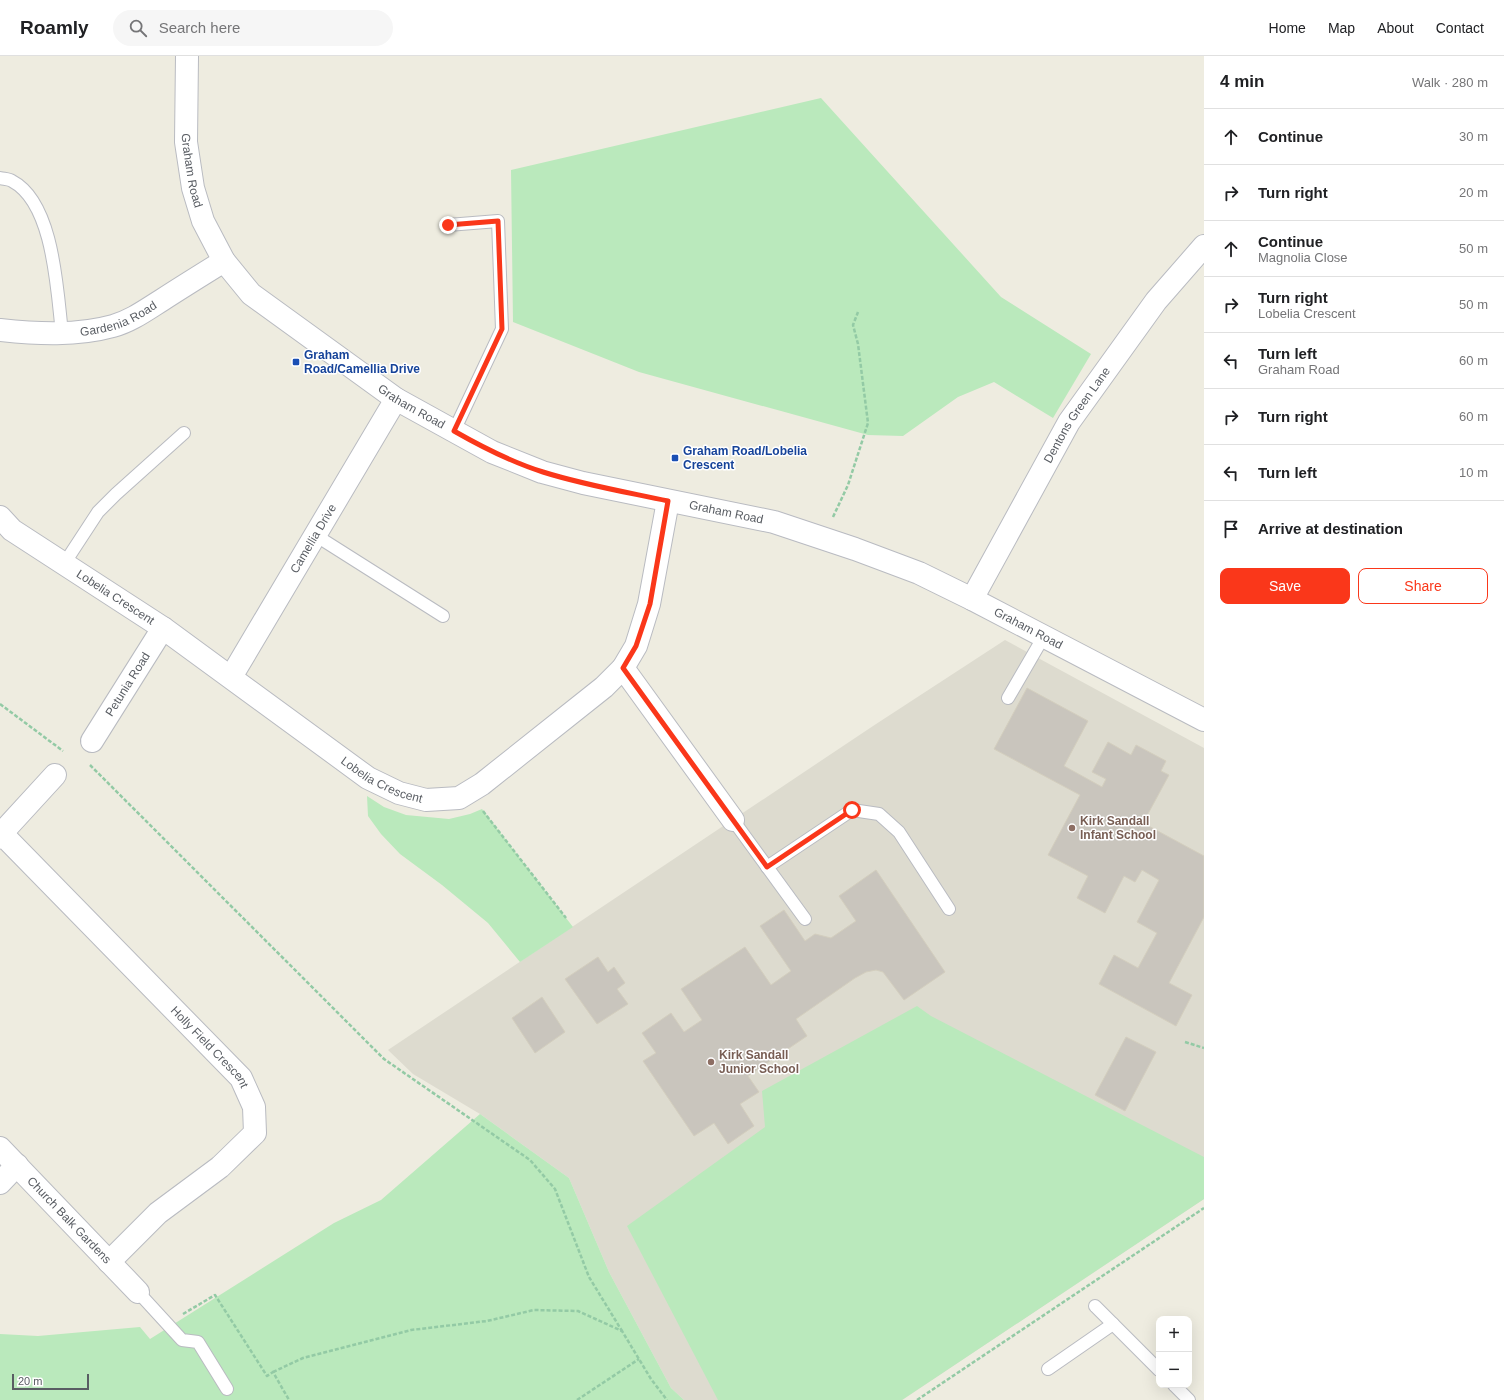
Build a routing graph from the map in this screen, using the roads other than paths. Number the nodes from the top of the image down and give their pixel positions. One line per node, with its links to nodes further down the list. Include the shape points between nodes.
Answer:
1 (187, 56): 5 (street, Graham Road, via 186,142 193,188 203,221)
2 (0, 178): 7 (lane, via 11,180 26,191 45,228 52,255)
3 (448, 225): 9 (lane, via 498,221 502,329)
4 (1204, 246): 15 (street, Dentons Green Lane, via 1156,301 1069,422)
5 (224, 261): 7 (street, Gardenia Road, via 133,318 114,326); 8 (street, Graham Road, via 251,294)
6 (0, 330): 7 (street, Gardenia Road)
7 (62, 333)
8 (396, 399): 9 (street, Graham Road); 13 (street, Camellia Drive)
9 (454, 431): 11 (street, Graham Road, via 492,452 542,472)
10 (184, 433): 14 (lane, via 98,512)
11 (668, 501): 15 (street, Graham Road, via 774,522 919,573); 19 (street, Lobelia Crescent, via 650,604 636,646)
12 (0, 517): 14 (street, Lobelia Crescent, via 12,530)
13 (315, 535): 16 (lane); 20 (street, Camellia Drive)
14 (64, 564): 17 (street, Lobelia Crescent)
15 (972, 599): 18 (street, Graham Road)
16 (443, 616)
17 (163, 628): 20 (street, Lobelia Crescent); 23 (street, Petunia Road)
18 (1044, 636): 21 (lane); 22 (street, Graham Road)
19 (623, 668): 20 (street, Lobelia Crescent, via 604,687 482,784 459,798 426,800 399,793 368,778); 25 (street)
20 (231, 677)
21 (1008, 698)
22 (1204, 720)
23 (92, 741)
24 (55, 775): 26 (street, Holly Field Crescent)
25 (733, 820): 27 (lane)
26 (0, 836): 33 (street, Holly Field Crescent, via 7,839 241,1078 254,1106 255,1133 220,1167 158,1213)
27 (767, 867): 28 (lane, via 852,810 879,814 899,832); 29 (lane)
28 (949, 909)
29 (806, 919)
30 (0, 1148): 31 (street, Church Balk Gardens)
31 (17, 1166): 32 (street); 33 (street, Church Balk Gardens)
32 (0, 1183)
33 (109, 1262): 34 (street, Church Balk Gardens)
34 (138, 1292): 40 (lane, via 182,1340 198,1342)
35 (1096, 1306): 36 (lane)
36 (1113, 1324): 37 (lane); 38 (lane)
37 (1156, 1367)
38 (1048, 1369)
39 (1177, 1388): 41 (lane)
40 (227, 1389)
41 (1189, 1400)

